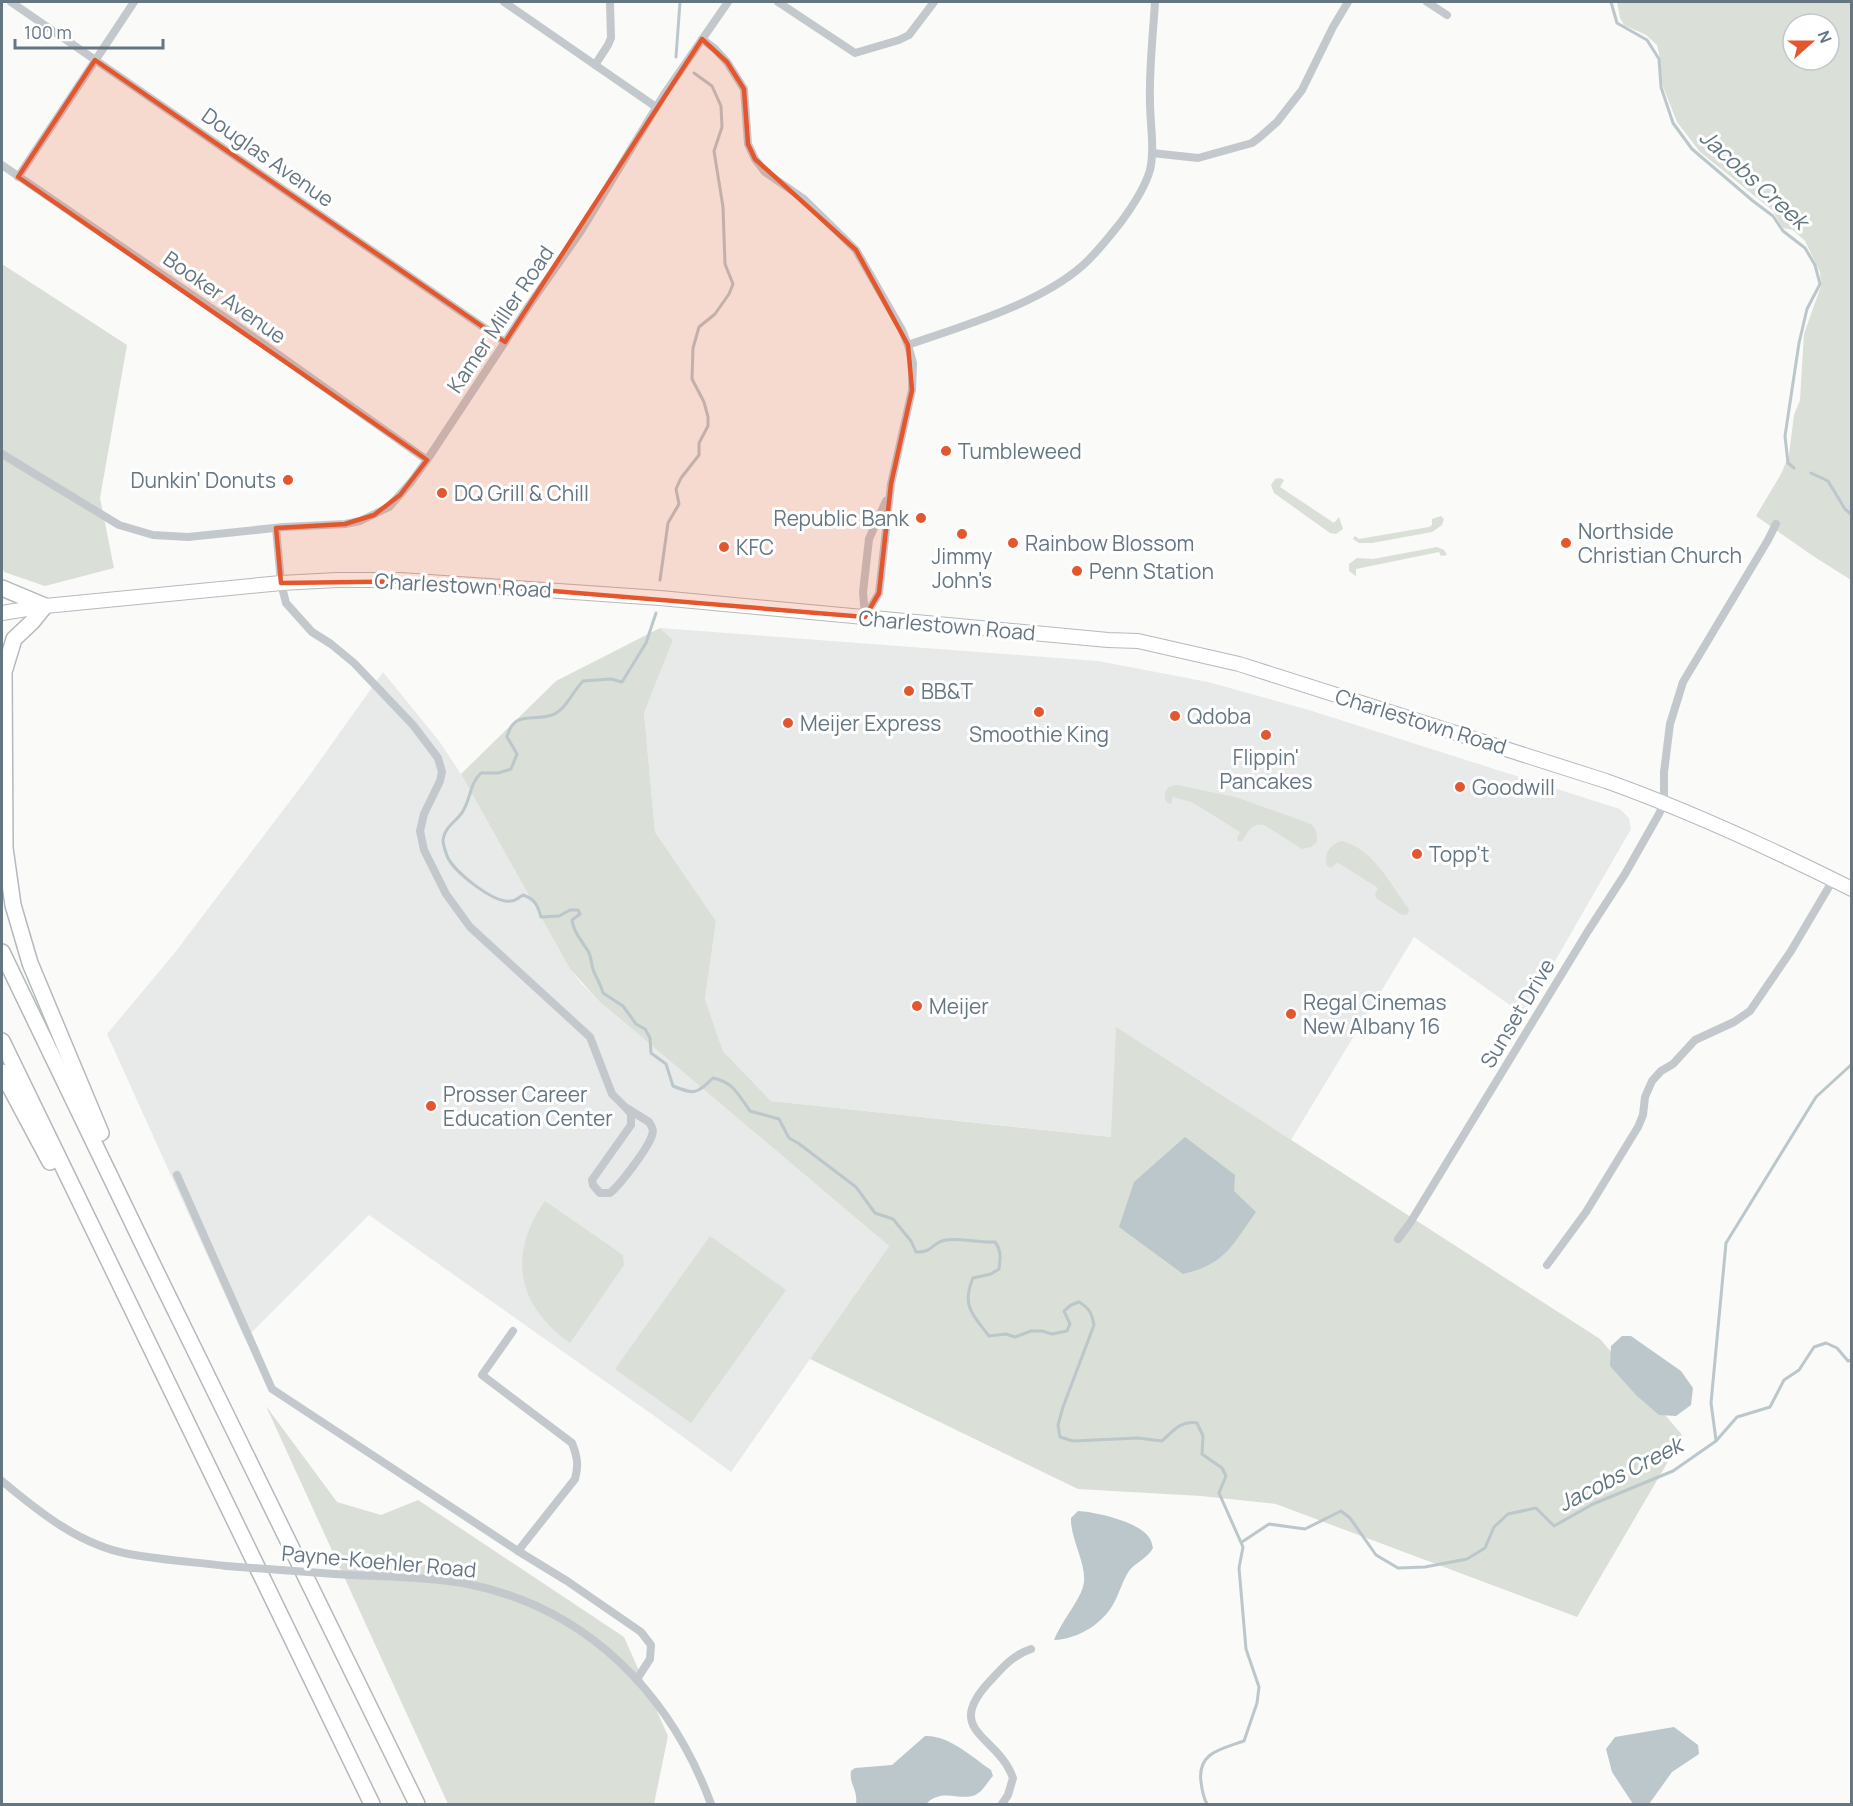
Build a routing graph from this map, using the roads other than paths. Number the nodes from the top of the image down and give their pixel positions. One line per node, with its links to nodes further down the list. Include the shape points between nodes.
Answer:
1 (11, 2): 13 (street, Douglas Avenue)
2 (134, 2): 13 (street)
3 (504, 2): 14 (street)
4 (610, 2): 14 (street, via 611,38)
5 (728, 2): 12 (street, Kamer Miller Road)
6 (778, 2): 7 (street, via 855,53 909,35)
7 (934, 2)
8 (1155, 2): 16 (street, via 1150,100)
9 (1348, 2): 16 (street, via 1302,90 1260,137 1243,146 1198,158)
10 (1426, 2): 11 (street)
11 (1447, 15)
12 (702, 39): 15 (street, Kamer Miller Road); 20 (street, via 726,62 744,89 748,144 755,159 765,172 804,199 856,250)
13 (95, 60): 18 (street); 19 (street, Douglas Avenue)
14 (595, 65): 15 (street)
15 (656, 107): 19 (street, Kamer Miller Road, via 581,231)
16 (1152, 153): 20 (street, via 1147,178 1137,197 1111,236 1081,267 1020,303)
17 (2, 165): 18 (street, Booker Avenue)
18 (18, 177): 22 (street, Booker Avenue)
19 (505, 342): 22 (street, Kamer Miller Road)
20 (908, 345): 23 (street, via 912,390)
21 (2, 454): 25 (street, Kamer Miller Road, via 103,516 136,531 188,537)
22 (427, 460): 25 (street, Kamer Miller Road, via 389,507 374,515 345,524)
23 (891, 489): 30 (street, via 879,593); 30 (street, via 869,539 863,592)
24 (1776, 524): 33 (street, via 1683,682 1670,724)
25 (276, 528): 26 (street)
26 (281, 583): 28 (main road, Charlestown Road); 30 (main road, Charlestown Road, via 434,581); 39 (street, via 286,603 302,623 354,663 434,750 440,765 440,781 420,831 424,850 446,894 470,927 590,1037 612,1094)
27 (2, 588): 28 (highway)
28 (45, 606): 29 (main road, Charlestown Road); 32 (highway, via 14,639)
29 (2, 613)
30 (865, 617): 33 (main road, Charlestown Road, via 1138,641 1202,654 1556,764)
31 (2, 651): 32 (highway)
32 (4, 672): 45 (highway, via 5,848 20,934 53,1023)
33 (1664, 803): 34 (main road, Charlestown Road); 41 (street, Sunset Drive, via 1625,874)
34 (1833, 880): 35 (main road, Charlestown Road); 42 (street, via 1750,1011 1695,1040 1652,1081 1638,1127 1586,1212)
35 (1851, 889)
36 (2, 952): 45 (highway)
37 (2, 1041): 43 (highway)
38 (2, 1072): 43 (highway)
39 (625, 1107): 39 (street, via 631,1114 631,1125 592,1180 600,1193 614,1190 652,1137 649,1122)
40 (177, 1175): 47 (street, via 272,1389)
41 (1398, 1239)
42 (1547, 1265)
43 (112, 1269): 50 (highway)
44 (513, 1331): 47 (street, via 482,1375 572,1443 578,1468 574,1479)
45 (190, 1341): 51 (highway)
46 (2, 1481): 49 (street, Payne-Koehler Road, bridge, via 52,1520 98,1544 128,1554 226,1566 446,1581 511,1596 570,1624)
47 (518, 1551): 49 (street, via 641,1632 651,1645 650,1659)
48 (1030, 1649): 53 (street, via 1008,1661 976,1695 971,1707 970,1717 979,1737 1003,1759 1013,1778)
49 (637, 1679): 52 (street, Payne-Koehler Road, via 665,1712)
50 (372, 1804)
51 (417, 1804)
52 (711, 1804)
53 (1002, 1804)

